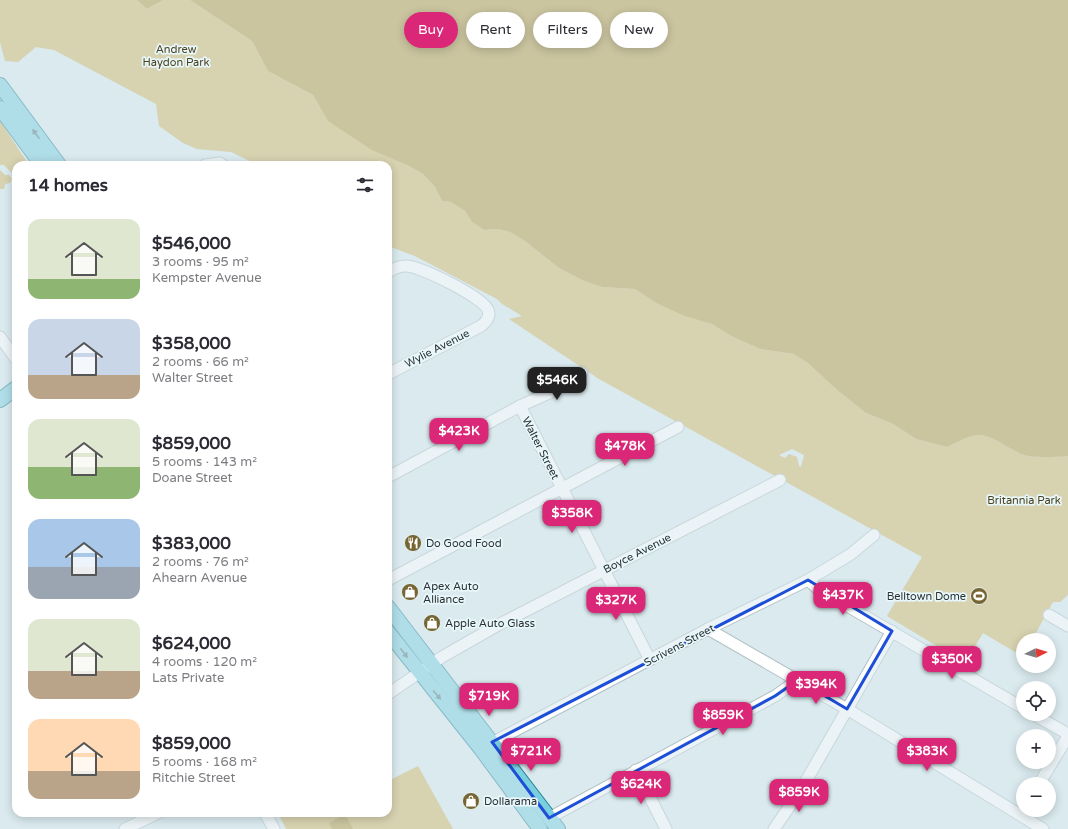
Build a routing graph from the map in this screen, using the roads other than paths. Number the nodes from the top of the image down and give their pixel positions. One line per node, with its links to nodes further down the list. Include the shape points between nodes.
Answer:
1 (0, 85): 4 (main road, one-way to 1)
2 (0, 108): 3 (main road)
3 (39, 161)
4 (56, 161)
5 (392, 270): 8 (street, Wylie Avenue, via 404,266 423,269 484,304 489,315 486,322)
6 (0, 337): 7 (street)
7 (12, 354)
8 (392, 372)
9 (582, 373): 12 (street, via 549,393)
10 (12, 391): 11 (main road)
11 (0, 400)
12 (520, 406): 14 (street); 16 (street, Walter Street)
13 (678, 427): 16 (street)
14 (392, 475)
15 (780, 480): 18 (street, Boyce Avenue)
16 (562, 487): 18 (street, Walter Street); 19 (street)
17 (874, 535): 20 (street, Scrivens Street, via 851,554)
18 (603, 570): 27 (street, Walter Street); 28 (street, Boyce Avenue, via 498,625)
19 (392, 578)
20 (808, 580): 24 (street, Scrivens Street); 25 (street, via 818,589)
21 (392, 611): 28 (main road)
22 (1049, 615): 23 (street)
23 (1068, 626)
24 (708, 629): 27 (street, Scrivens Street); 30 (street)
25 (892, 631): 32 (street); 33 (street)
26 (392, 637): 29 (main road, one-way to 29)
27 (650, 660): 36 (street, Scrivens Street)
28 (432, 665): 29 (street, Boyce Avenue); 36 (main road)
29 (420, 674): 31 (street, Boyce Avenue); 36 (main road, one-way to 36)
30 (798, 680): 33 (street); 37 (street, via 775,696)
31 (392, 692)
32 (1016, 704)
33 (846, 709): 39 (street); 49 (street, via 802,788)
34 (1045, 721): 35 (street)
35 (1068, 735): 38 (street)
36 (486, 746): 43 (main road); 46 (main road)
37 (636, 770): 43 (street); 48 (street)
38 (1043, 777)
39 (1016, 810)
40 (150, 817): 44 (street)
41 (267, 817): 45 (street)
42 (1026, 817): 50 (street)
43 (549, 818): 47 (main road)
44 (125, 829)
45 (274, 829)
46 (540, 829)
47 (558, 829)
48 (666, 829)
49 (774, 829)
50 (1043, 829)

